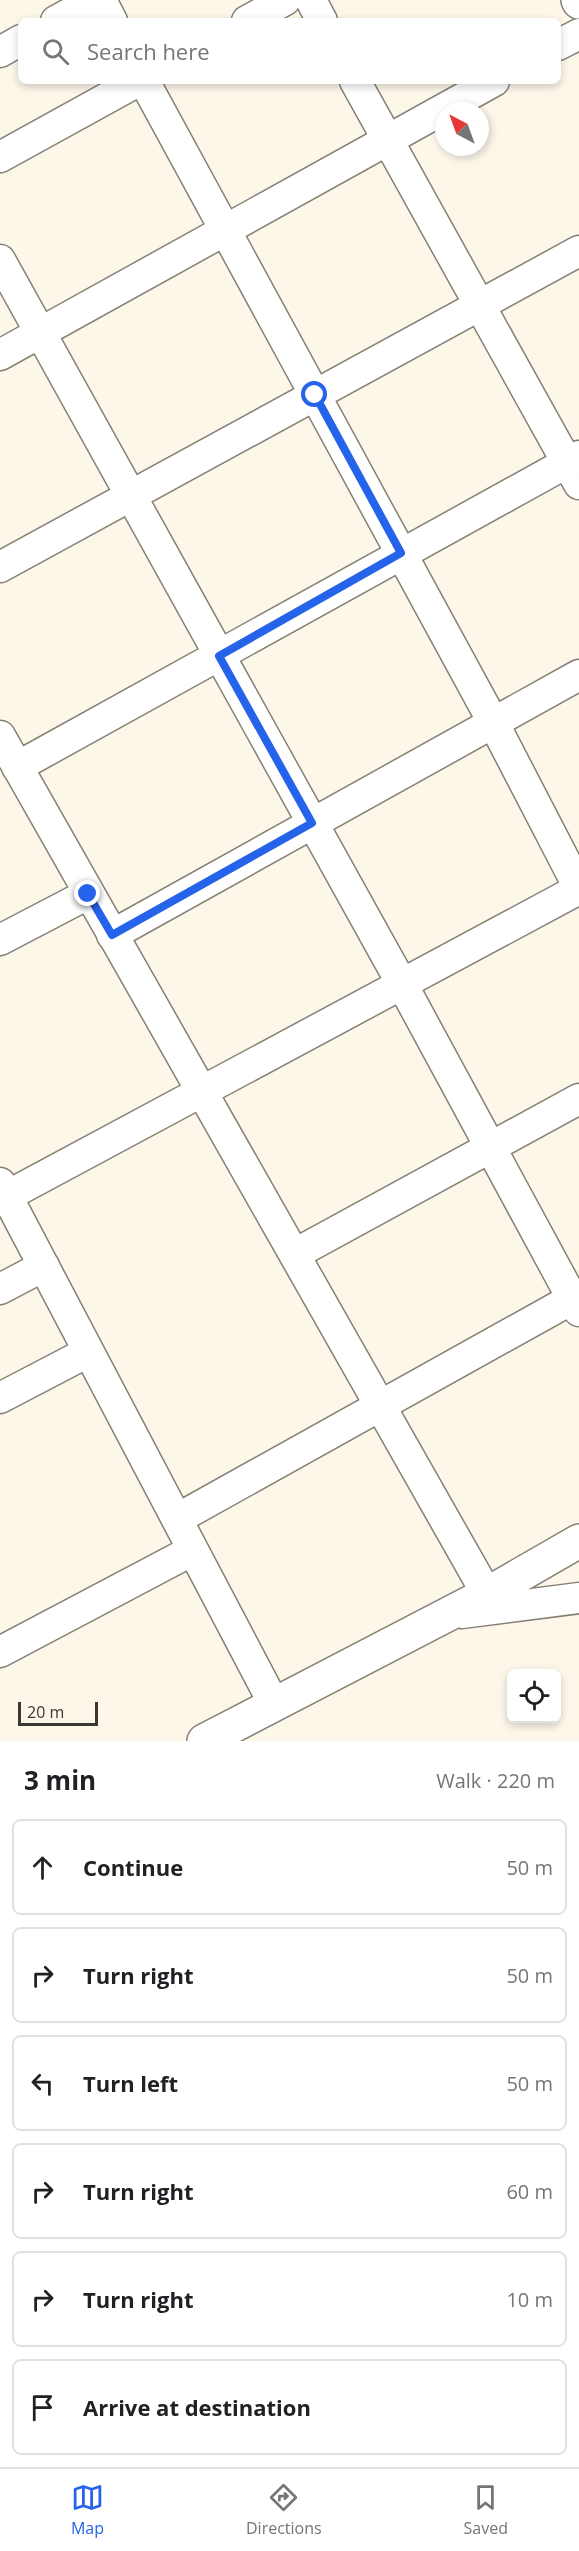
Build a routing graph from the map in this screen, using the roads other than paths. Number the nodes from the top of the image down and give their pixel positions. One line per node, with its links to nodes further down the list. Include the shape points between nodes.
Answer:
1 (94, 0): 5 (street)
2 (101, 0): 6 (street)
3 (285, 0): 7 (street)
4 (311, 0): 8 (street)
5 (61, 18)
6 (110, 18)
7 (252, 18)
8 (320, 18)
9 (579, 34): 11 (street)
10 (18, 42): 12 (street)
11 (561, 43)
12 (0, 52)
13 (133, 84): 18 (street)
14 (146, 84): 19 (street)
15 (358, 84): 17 (street)
16 (489, 84): 17 (street)
17 (388, 140): 19 (street); 22 (street)
18 (0, 157)
19 (225, 230): 23 (street); 25 (street)
20 (579, 251): 22 (street)
21 (0, 260): 23 (street)
22 (479, 305): 25 (street); 26 (street)
23 (40, 333): 24 (street); 27 (street)
24 (0, 355)
25 (315, 395): 27 (street); 28 (street)
26 (575, 467): 28 (street)
27 (130, 496): 29 (street); 30 (street)
28 (401, 553): 30 (street); 32 (street)
29 (0, 567)
30 (219, 656): 34 (street); 35 (street)
31 (579, 675): 32 (street)
32 (493, 722): 35 (street); 36 (street)
33 (0, 736): 34 (street)
34 (17, 766): 37 (street)
35 (312, 823): 38 (street); 40 (street)
36 (579, 888): 40 (street)
37 (88, 894): 38 (street); 39 (street)
38 (112, 935): 41 (street)
39 (0, 940)
40 (402, 984): 41 (street); 43 (street)
41 (201, 1092): 44 (street); 45 (street)
42 (579, 1099): 43 (street)
43 (491, 1148): 45 (street); 48 (street)
44 (4, 1190): 46 (street)
45 (295, 1254): 51 (street)
46 (44, 1266): 47 (street); 49 (street)
47 (0, 1289)
48 (577, 1301): 51 (street)
49 (88, 1352): 50 (street); 52 (street)
50 (0, 1398)
51 (380, 1406): 52 (street); 55 (street)
52 (177, 1519): 54 (street)
53 (579, 1540): 55 (street)
54 (193, 1550): 58 (street); 59 (street)
55 (486, 1594): 57 (street)
56 (579, 1598): 57 (street)
57 (444, 1616): 59 (street)
58 (0, 1652)
59 (274, 1704): 60 (street)
60 (204, 1741)

